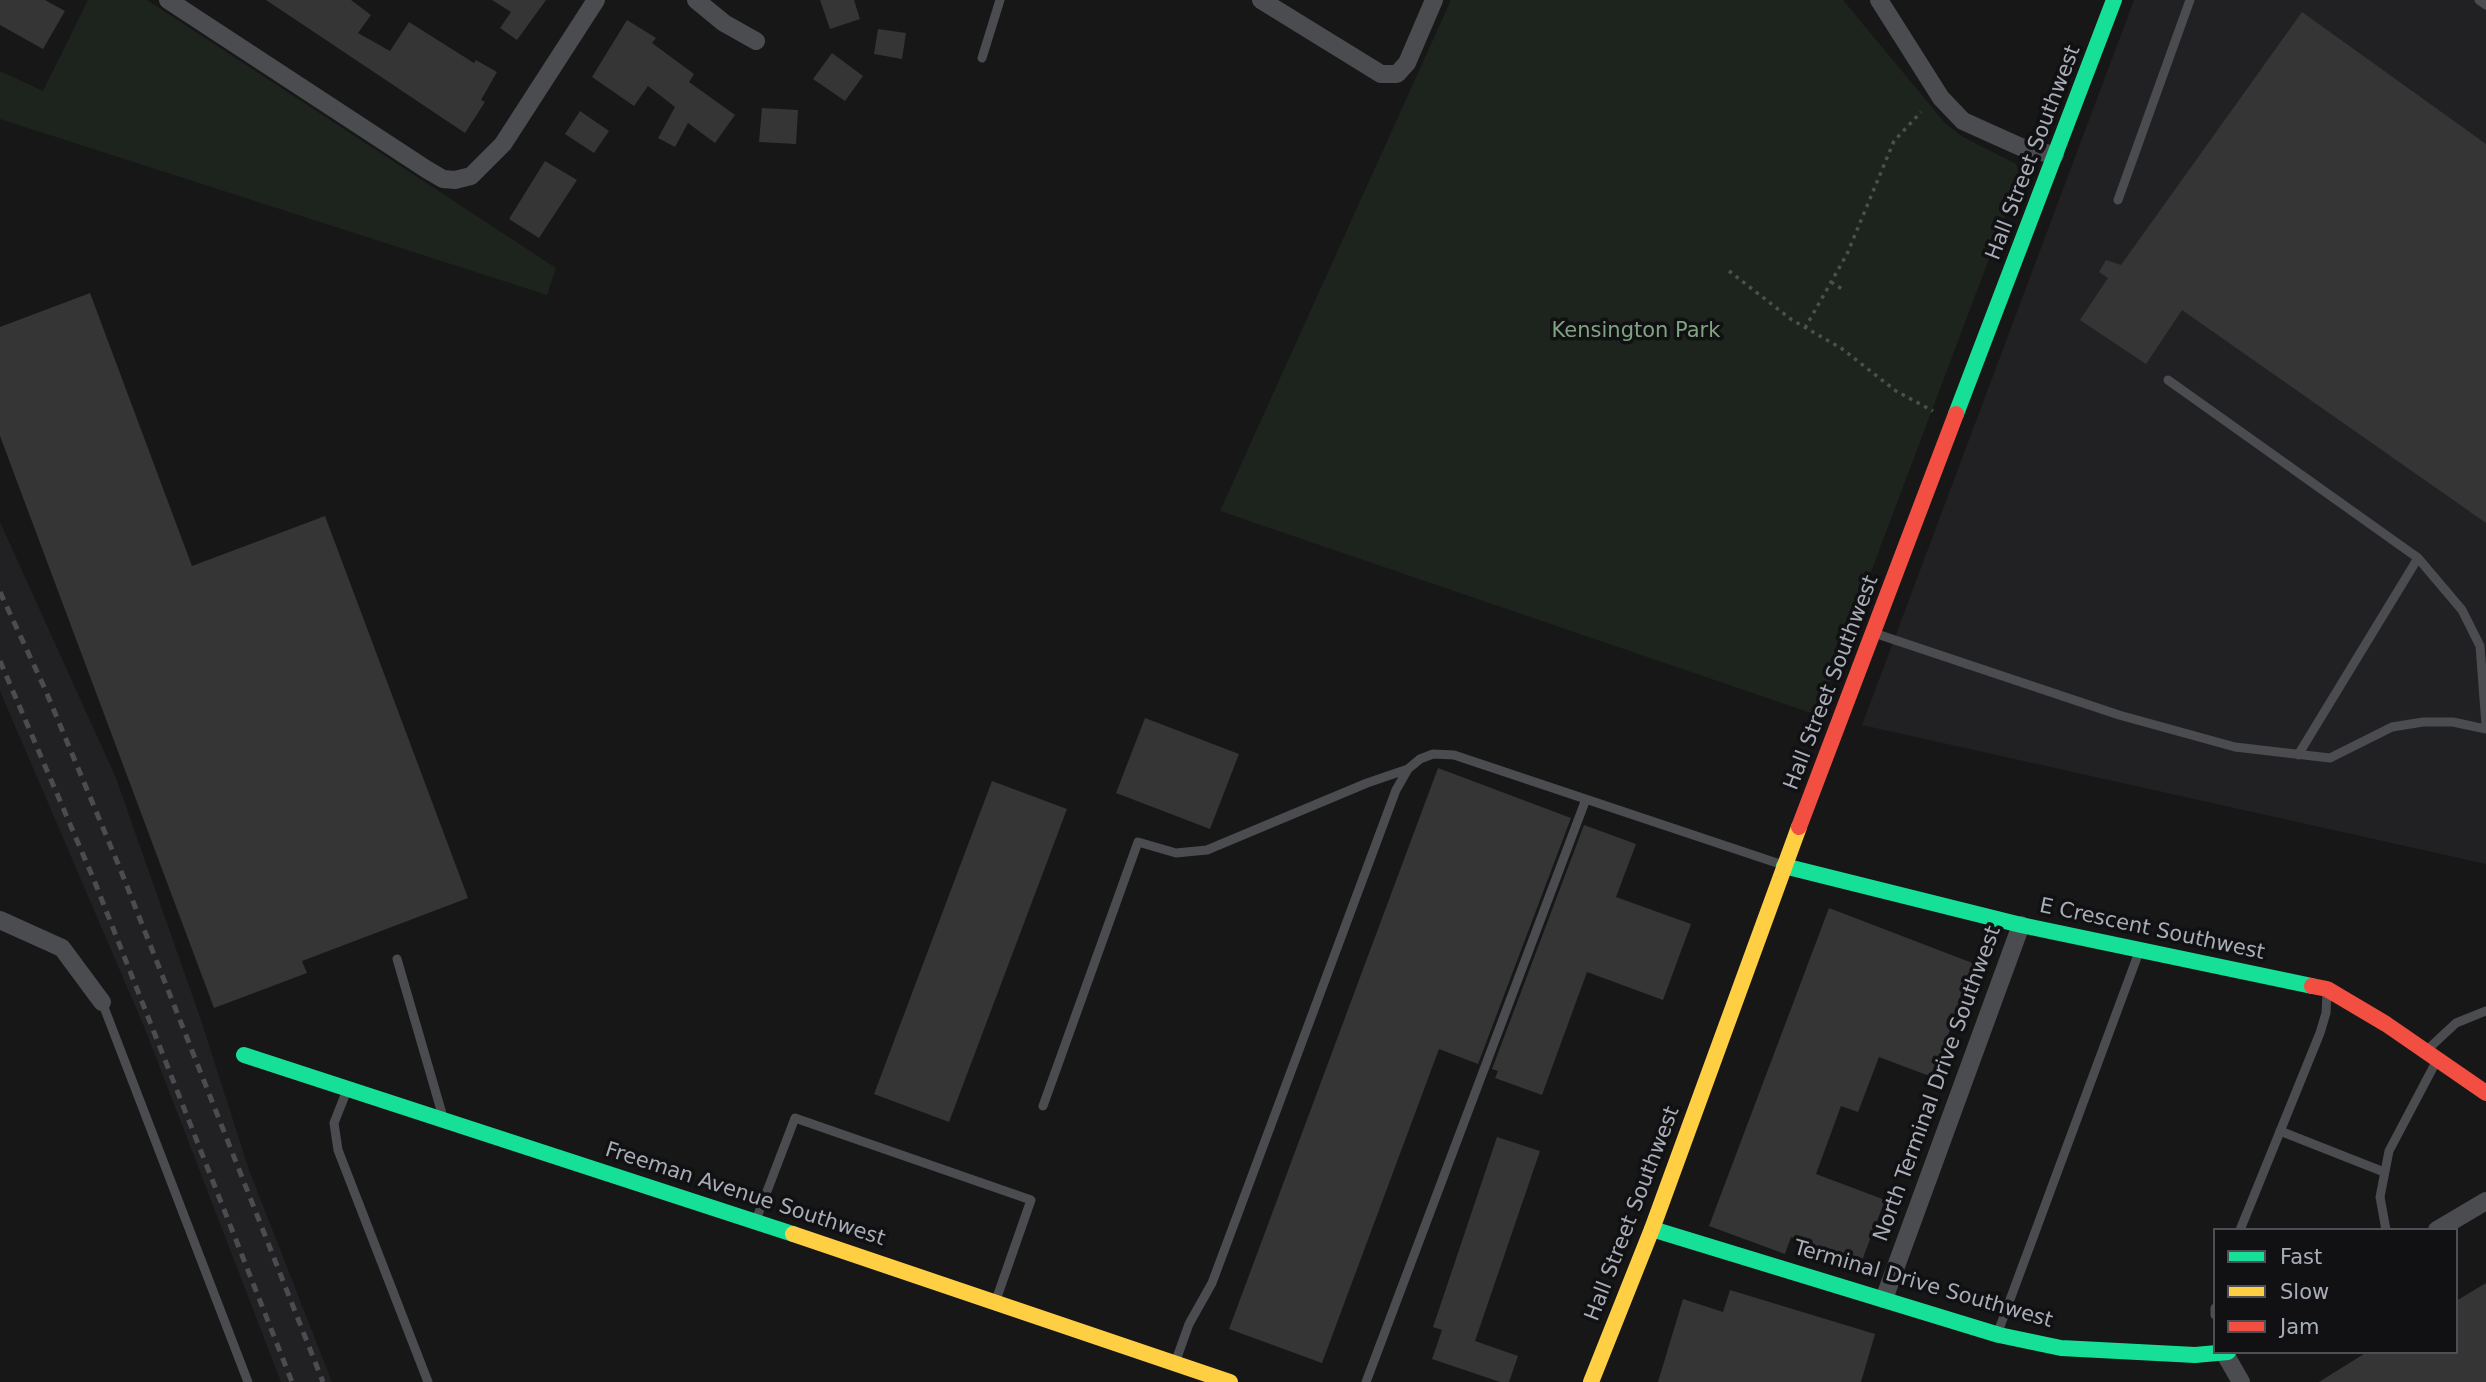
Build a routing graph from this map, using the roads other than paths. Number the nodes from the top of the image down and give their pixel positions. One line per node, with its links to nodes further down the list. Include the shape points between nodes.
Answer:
1 (168, 0): 2 (street, via 426,169 455,180 471,176 503,144)
2 (596, 0)
3 (696, 0): 12 (street)
4 (1000, 0): 13 (lane)
5 (1261, 0): 6 (street, via 1381,74 1397,74 1406,63)
6 (1434, 0)
7 (1879, 0): 14 (street, via 1941,98 1963,121 2023,148)
8 (2114, 0): 14 (street, Hall Street Southwest)
9 (2190, 0): 15 (lane)
10 (2479, 0): 11 (lane)
11 (2486, 5)
12 (756, 41)
13 (982, 58)
14 (2055, 155): 18 (street, Hall Street Southwest)
15 (2118, 200)
16 (2168, 380): 17 (lane)
17 (2418, 558): 19 (lane, via 2462,610 2480,646); 20 (lane)
18 (1873, 633): 20 (lane, via 2132,719 2235,747); 23 (street, Hall Street Southwest)
19 (2486, 727): 20 (lane, via 2423,722 2392,727 2330,758)
20 (2298, 755)
21 (1408, 769): 22 (lane, via 1433,754 1454,755); 35 (lane, via 1207,850 1176,853 1138,842); 50 (lane, via 1396,790 1212,1283 1189,1324)
22 (1586, 799): 23 (lane); 54 (lane)
23 (1784, 866): 25 (street, E Crescent Southwest); 44 (street, Hall Street Southwest)
24 (0, 920): 29 (street, via 62,948)
25 (2021, 925): 26 (street, E Crescent Southwest); 45 (street, North Terminal Drive Southwest)
26 (2140, 949): 28 (street, E Crescent Southwest); 47 (lane)
27 (397, 959): 36 (lane)
28 (2327, 989): 32 (street, E Crescent Southwest); 37 (lane, via 2326,1013)
29 (102, 1002): 51 (lane)
30 (2486, 1010): 32 (lane, via 2456,1023)
31 (244, 1055): 33 (street, Freeman Avenue Southwest)
32 (2431, 1056): 34 (street, E Crescent Southwest); 38 (lane)
33 (347, 1088): 36 (street, Freeman Avenue Southwest); 52 (lane, via 334,1123 338,1150)
34 (2486, 1093)
35 (1043, 1106)
36 (443, 1119): 40 (street, Freeman Avenue Southwest)
37 (2280, 1131): 38 (lane); 41 (lane)
38 (2384, 1172): 42 (lane, via 2380,1198)
39 (2486, 1201): 43 (street)
40 (755, 1221): 46 (street, Freeman Avenue Southwest); 46 (lane, via 795,1118 1031,1200)
41 (2241, 1228)
42 (2386, 1228)
43 (2440, 1228)
44 (1652, 1229): 45 (street, Terminal Drive Southwest); 55 (street, Hall Street Southwest)
45 (1884, 1299): 47 (street, Terminal Drive Southwest)
46 (996, 1303): 50 (street, Freeman Avenue Southwest)
47 (1997, 1334): 48 (street, Terminal Drive Southwest, via 2061,1348)
48 (2213, 1353)
49 (2227, 1354): 56 (street)
50 (1175, 1364): 53 (street, Freeman Avenue Southwest)
51 (248, 1382)
52 (428, 1382)
53 (1230, 1382)
54 (1366, 1382)
55 (1591, 1382)
56 (2241, 1382)

